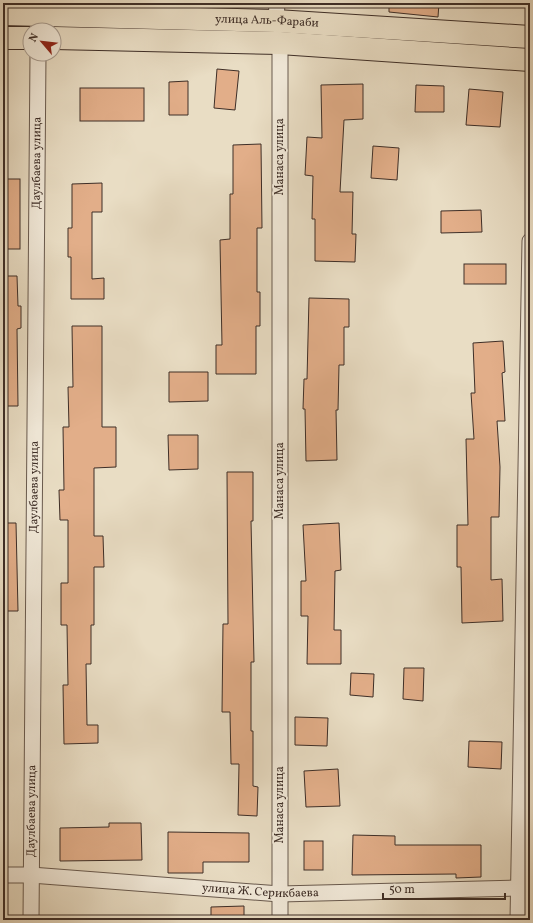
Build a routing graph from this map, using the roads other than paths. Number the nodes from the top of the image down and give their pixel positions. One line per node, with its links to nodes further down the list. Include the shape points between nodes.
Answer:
1 (43, 8): 2 (main road, улица Аль-Фараби); 3 (main road, улица Аль-Фараби)
2 (277, 12): 4 (main road, улица Аль-Фараби)
3 (3, 14)
4 (530, 37)
5 (3, 38): 6 (main road)
6 (22, 38)
7 (62, 38): 8 (main road, улица Аль-Фараби)
8 (280, 43): 9 (main road, улица Аль-Фараби); 15 (street, Манаса улица)
9 (530, 60)
10 (38, 62): 13 (street, Даулбаева улица)
11 (530, 242): 14 (street)
12 (3, 875): 13 (street, улица Ж. Серикбаева)
13 (31, 875): 15 (street, улица Ж. Серикбаева); 16 (street, Даулбаева улица)
14 (519, 888): 15 (street, улица Ж. Серикбаева); 18 (street)
15 (280, 894): 17 (street, Манаса улица)
16 (31, 920)
17 (280, 920)
18 (518, 920)

